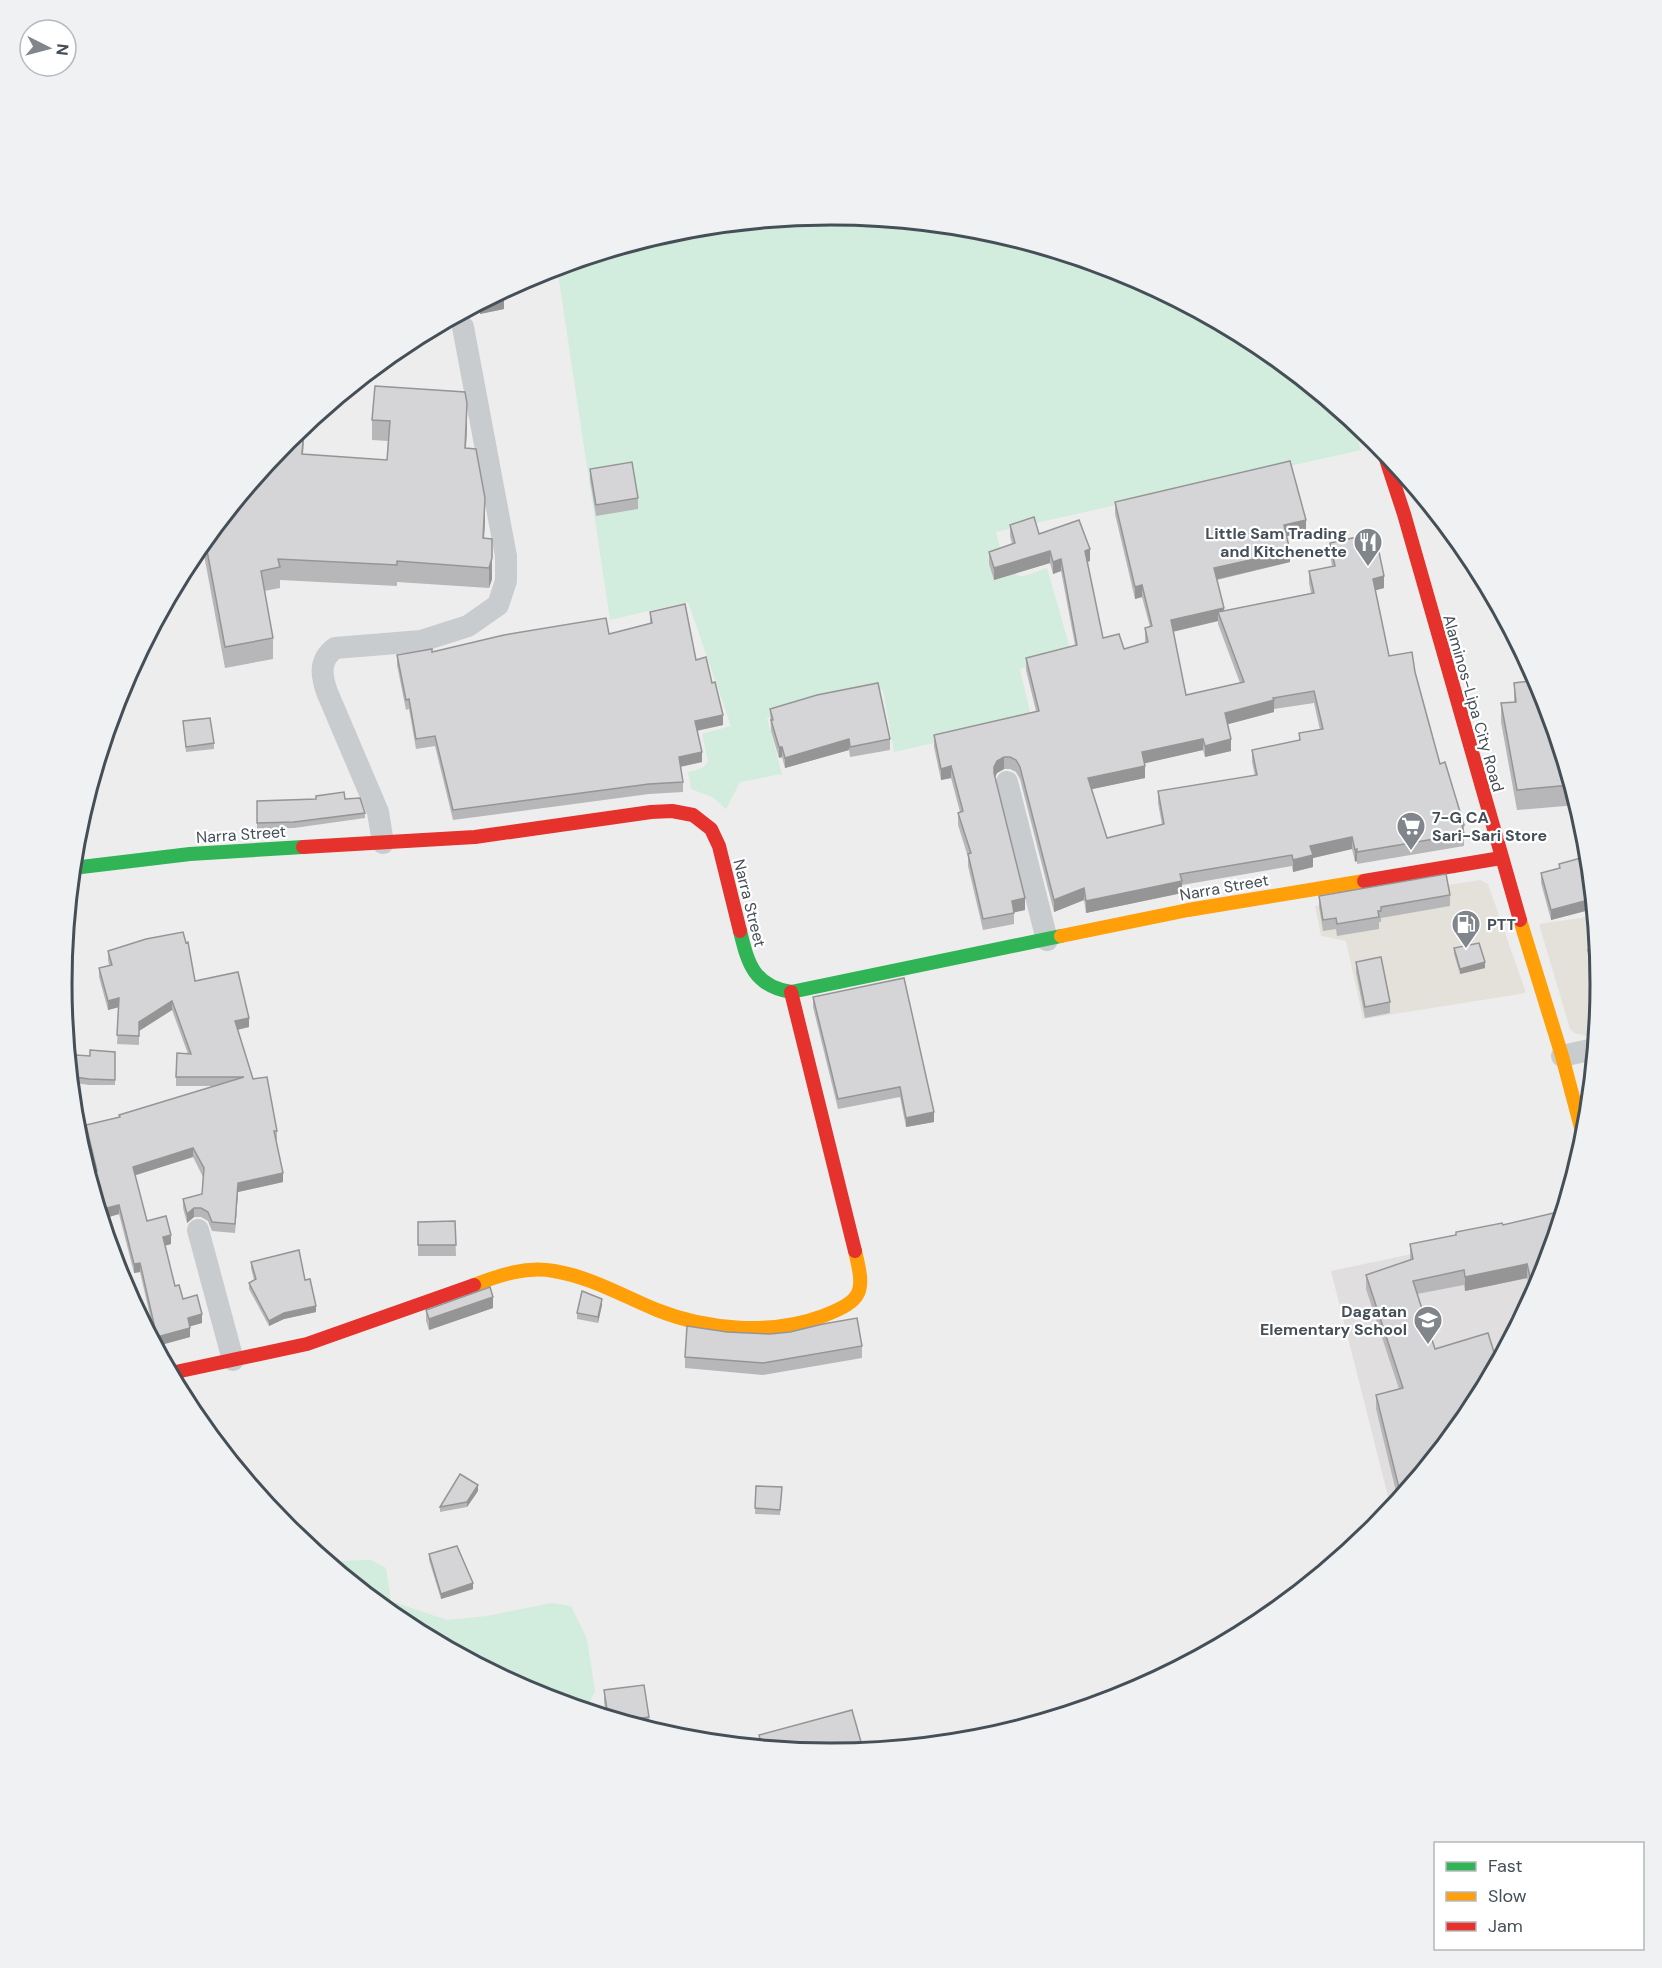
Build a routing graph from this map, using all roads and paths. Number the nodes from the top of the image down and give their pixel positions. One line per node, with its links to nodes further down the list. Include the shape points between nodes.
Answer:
1 (462, 327): 4 (street, via 506,556 506,581 498,605 468,626 421,641 335,648 328,653 322,670 327,692 378,812)
2 (1390, 471): 5 (street, Alaminos-Lipa City Road)
3 (1007, 782): 7 (street)
4 (382, 843): 6 (street, Narra Street, via 190,854); 8 (street, Narra Street, via 475,837 651,812 693,815 711,829 719,846 747,960 765,984)
5 (1501, 858): 7 (street, Narra Street, via 1188,910); 10 (street, Alaminos-Lipa City Road)
6 (81, 867)
7 (1047, 940): 8 (street, Narra Street)
8 (791, 992): 13 (street, via 861,1277 860,1292 853,1302 801,1323 724,1325 659,1311 578,1276 522,1270 307,1344)
9 (1587, 1051): 10 (street)
10 (1562, 1056): 11 (street, Alaminos-Lipa City Road)
11 (1578, 1116)
12 (198, 1230): 13 (street)
13 (233, 1360): 14 (street)
14 (179, 1371)

